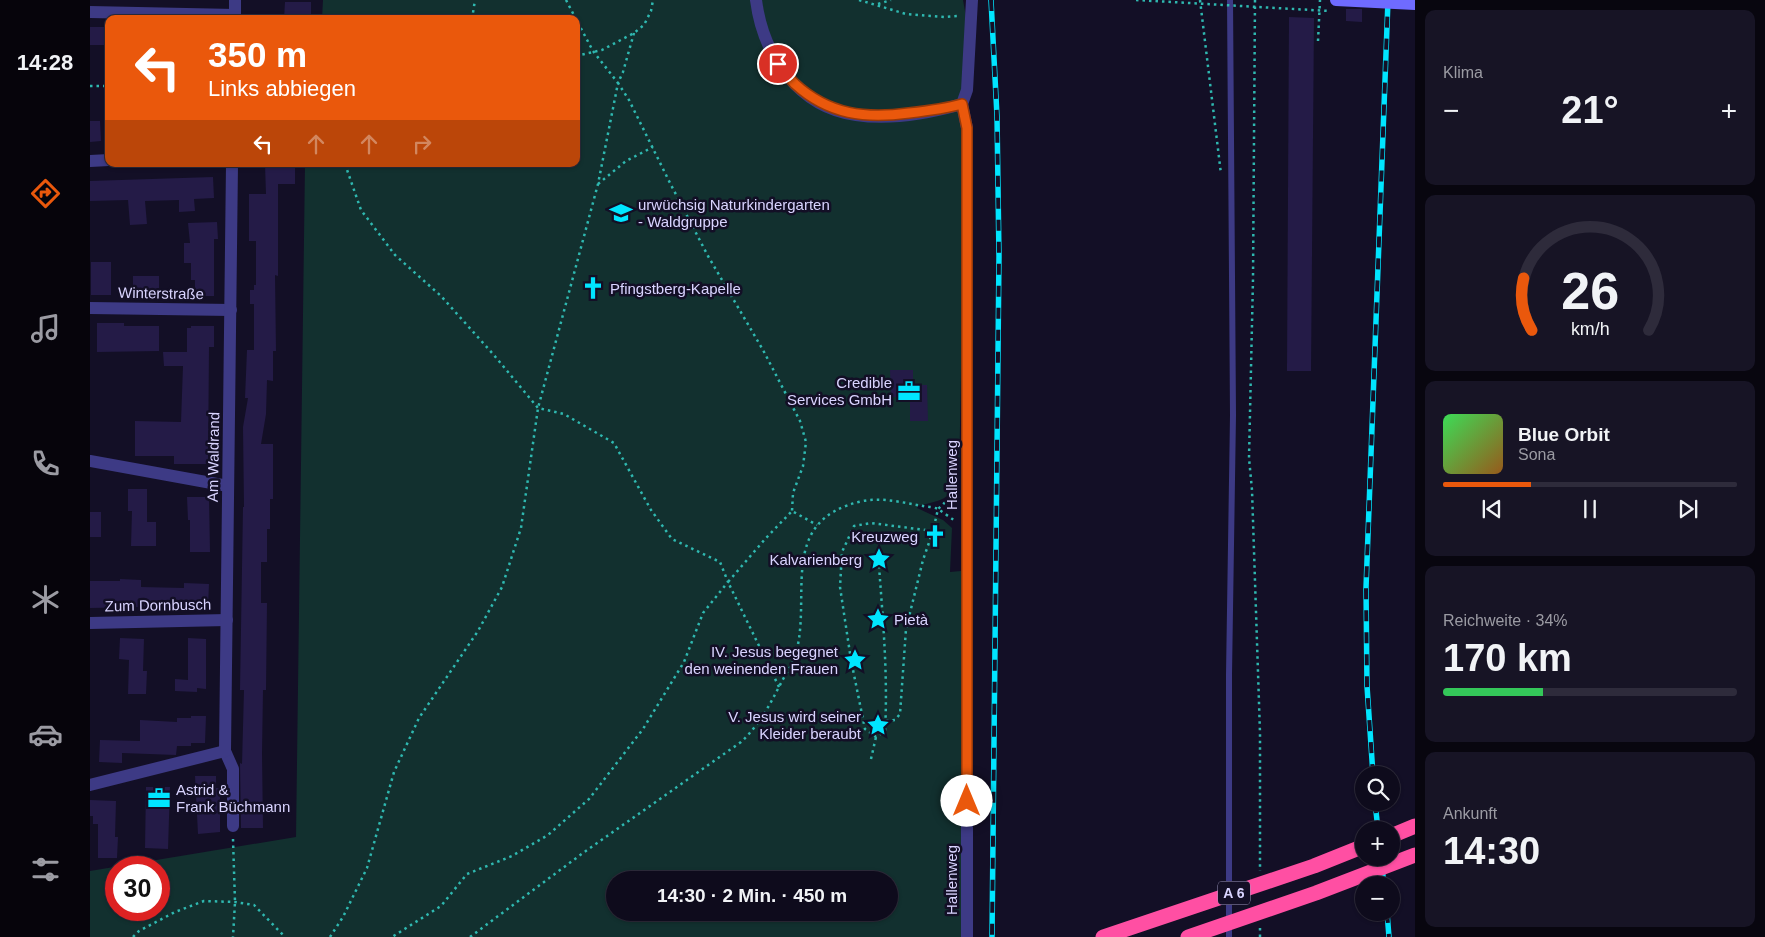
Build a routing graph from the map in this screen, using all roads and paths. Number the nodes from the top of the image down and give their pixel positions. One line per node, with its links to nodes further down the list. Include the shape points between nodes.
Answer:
1 (235, 0): 19 (street)
2 (475, 0): 20 (path)
3 (566, 0): 21 (path)
4 (653, 0): 24 (path, via 644,24)
5 (756, 0): 31 (street, via 765,38 778,64 795,84 827,106 855,115 884,117)
6 (859, 0): 14 (path)
7 (891, 0): 14 (path)
8 (972, 0): 22 (street)
9 (1136, 0): 16 (path, bridge)
10 (1200, 0): 37 (path)
11 (1230, 0): 77 (lane, via 1233,415)
12 (1255, 0): 65 (path, via 1249,458 1260,723)
13 (1320, 0): 25 (path)
14 (876, 4): 22 (path, via 906,14)
15 (1415, 4): 16 (main road, bridge)
16 (1336, 6)
17 (91, 8): 18 (street)
18 (203, 15)
19 (235, 15)
20 (473, 15)
21 (574, 15)
22 (972, 15): 31 (street, via 967,90)
23 (580, 27): 26 (path)
24 (634, 33): 26 (path, via 602,50); 28 (path)
25 (1318, 40)
26 (593, 51): 27 (path); 28 (path)
27 (580, 55)
28 (618, 83): 32 (path); 38 (path)
29 (90, 86): 30 (path)
30 (105, 86)
31 (962, 104): 43 (street, Hallenweg, via 967,128)
32 (652, 147): 38 (path, via 626,161); 46 (path, via 708,256 800,421 806,442 803,466 793,493)
33 (105, 160): 34 (street)
34 (90, 161)
35 (232, 167): 40 (street, Am Waldrand)
36 (346, 167): 41 (path, via 361,210 395,255 441,296)
37 (1221, 181)
38 (598, 184): 41 (path)
39 (90, 308): 40 (street, Winterstraße)
40 (231, 310): 44 (street, Am Waldrand)
41 (538, 408): 51 (path, via 564,414 614,444 651,510 672,539 720,562); 71 (path, via 520,528 502,587 478,631 419,718 394,772 367,868)
42 (90, 461): 44 (street)
43 (968, 484): 45 (path); 48 (street, Hallenweg)
44 (228, 486): 52 (street, Am Waldrand)
45 (938, 509): 47 (path, via 872,500 852,504); 48 (path); 49 (path)
46 (792, 511): 47 (path); 51 (path)
47 (817, 525): 54 (path, via 807,544 802,568 798,644 794,660)
48 (968, 528): 74 (street, Hallenweg)
49 (933, 531): 55 (path, via 906,629 900,714 895,720); 56 (path, via 871,523 854,526 842,552 840,587 851,660 865,729)
50 (879, 566): 55 (path)
51 (728, 582): 54 (path); 72 (path, via 703,613 684,662 643,729 589,799 548,836 512,856 467,874 442,906)
52 (227, 620): 53 (street, Zum Dornbusch); 57 (street, Am Waldrand)
53 (90, 622)
54 (779, 687): 73 (path, via 766,713 741,742)
55 (886, 722): 56 (path, via 885,731)
56 (876, 737): 58 (path)
57 (225, 751): 59 (street); 60 (street, Am Waldrand, via 234,769)
58 (871, 759)
59 (90, 785)
60 (233, 826): 66 (path)
61 (1415, 826): 62 (highway)
62 (1400, 832)
63 (1355, 850): 75 (highway, A 6, bridge)
64 (1415, 855): 76 (highway, A 6, bridge)
65 (1260, 879)
66 (235, 902): 68 (path, via 204,901 175,912); 69 (path); 70 (path, via 254,905)
67 (1260, 918): 78 (path)
68 (133, 937)
69 (233, 937)
70 (285, 937)
71 (330, 937)
72 (392, 937)
73 (470, 937)
74 (967, 937)
75 (1103, 937)
76 (1188, 937)
77 (1229, 937)
78 (1260, 937)

